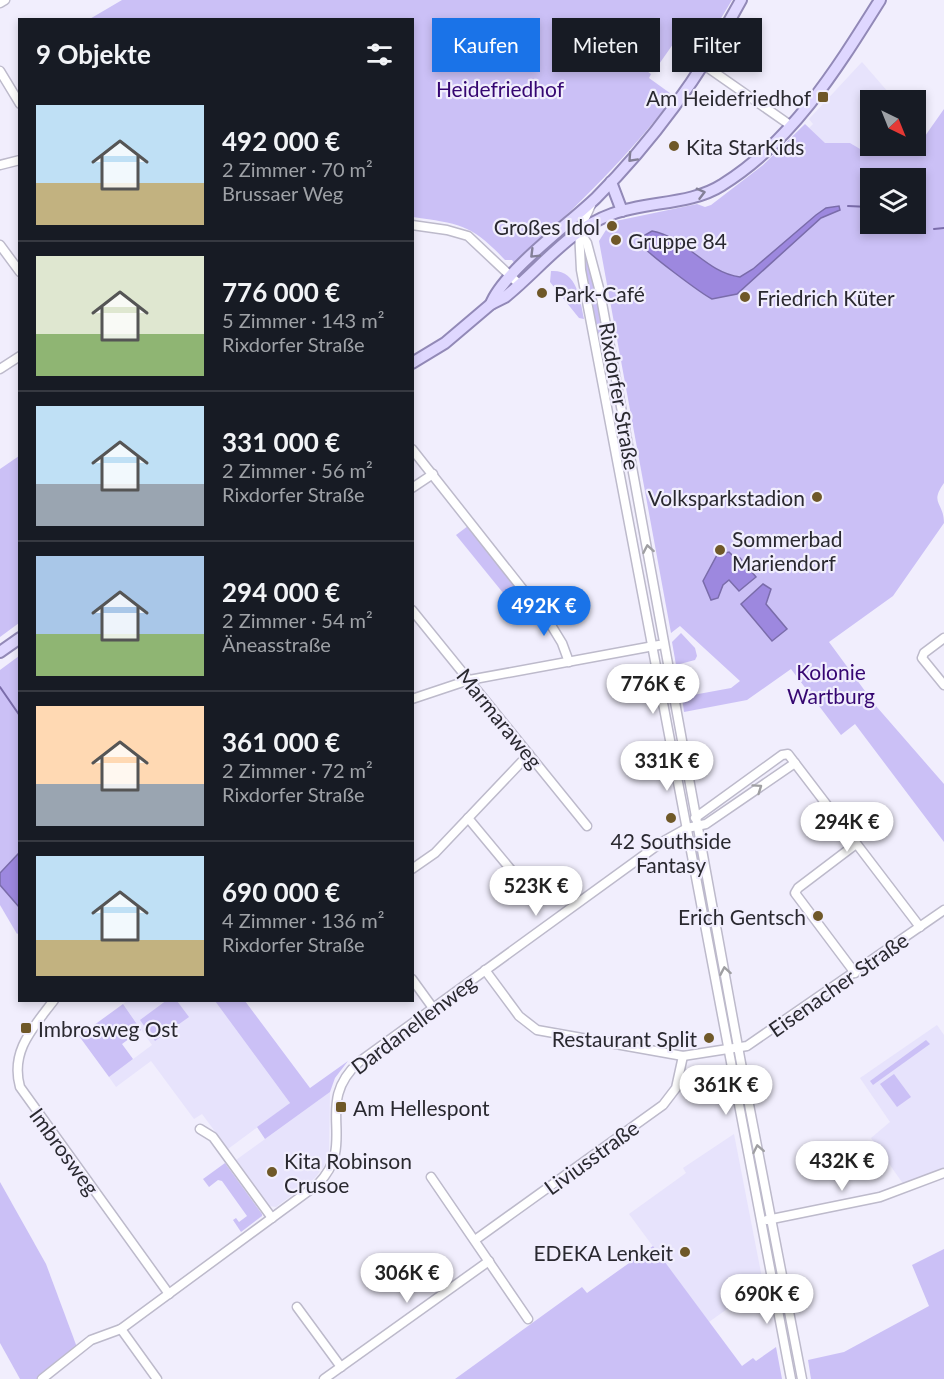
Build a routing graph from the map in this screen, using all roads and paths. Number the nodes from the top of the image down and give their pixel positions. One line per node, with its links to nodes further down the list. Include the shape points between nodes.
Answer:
1 (5, 0): 4 (street)
2 (741, 0): 5 (main road)
3 (880, 0): 10 (main road, via 830,78)
4 (0, 3)
5 (731, 18)
6 (0, 71): 9 (street)
7 (699, 72): 13 (main road, one-way to 13, via 654,135)
8 (714, 72): 10 (street)
9 (18, 101)
10 (790, 124): 15 (main road, one-way to 10, via 720,187 757,158)
11 (18, 160): 12 (street)
12 (0, 165)
13 (611, 182): 14 (main road); 15 (main road)
14 (594, 200): 17 (street, Rixdorfer Straße); 18 (main road)
15 (622, 211): 17 (main road)
16 (414, 225): 21 (street, via 468,236)
17 (579, 231): 18 (street); 21 (main road); 22 (street, Rixdorfer Straße, via 591,258); 23 (street, Rixdorfer Straße, via 578,254)
18 (557, 232): 21 (main road, one-way to 21)
19 (0, 245): 20 (street)
20 (18, 269)
21 (516, 281): 25 (main road, via 505,297)
22 (612, 353): 23 (street); 33 (street, Rixdorfer Straße, one-way to 22)
23 (599, 355): 34 (street, Rixdorfer Straße)
24 (18, 357): 26 (street)
25 (414, 362)
26 (0, 369)
27 (414, 451): 28 (street)
28 (433, 474): 29 (street); 36 (street, via 551,625)
29 (414, 487)
30 (414, 612): 37 (street, Marmaraweg)
31 (944, 638): 38 (street, via 924,653 924,661)
32 (18, 640): 35 (main road)
33 (665, 644): 34 (street); 42 (street, Rixdorfer Straße)
34 (654, 646): 36 (street); 46 (street, Rixdorfer Straße)
35 (0, 652)
36 (569, 662): 37 (street)
37 (469, 680): 39 (street); 40 (street, Marmaraweg)
38 (944, 685)
39 (414, 698)
40 (528, 754): 43 (street); 44 (street, Marmaraweg)
41 (795, 763): 42 (street, via 788,754 782,755); 45 (street, one-way to 41); 47 (street)
42 (696, 816): 45 (street, Rixdorfer Straße); 46 (street)
43 (468, 818): 48 (street, via 435,853); 49 (street)
44 (587, 826)
45 (699, 827): 46 (street); 57 (street, Rixdorfer Straße, one-way to 45)
46 (687, 828): 52 (street, Dardanellenweg); 58 (street, Rixdorfer Straße)
47 (856, 844): 51 (street); 53 (street, via 795,893)
48 (414, 868)
49 (517, 877)
50 (944, 910): 51 (street, Eisenacher Straße)
51 (920, 927): 53 (street, Eisenacher Straße)
52 (485, 970): 56 (street, Dardanellenweg); 61 (street, Eisenacher Straße, via 519,1016 537,1030)
53 (855, 973): 59 (street, Eisenacher Straße, via 750,1045)
54 (414, 982): 56 (street)
55 (53, 1002): 70 (street, Imbrosweg, via 20,1049 16,1069 20,1088)
56 (433, 1008): 65 (street, Dardanellenweg, via 347,1072 337,1093 337,1148 332,1167 318,1184)
57 (734, 1020): 58 (street); 59 (street, Rixdorfer Straße)
58 (723, 1023): 60 (street, Rixdorfer Straße)
59 (739, 1048): 60 (street, Eisenacher Straße); 66 (street, Rixdorfer Straße, one-way to 59)
60 (727, 1050): 61 (street, Eisenacher Straße); 67 (street, Rixdorfer Straße)
61 (683, 1056): 68 (street, Liviusstraße, via 676,1088 663,1105)
62 (200, 1129): 65 (street, via 213,1137)
63 (944, 1173): 66 (street, via 880,1197)
64 (431, 1177): 68 (street)
65 (272, 1218): 70 (street, Dardanellenweg)
66 (771, 1219): 67 (street); 75 (street, Rixdorfer Straße)
67 (760, 1221): 76 (street, Rixdorfer Straße)
68 (475, 1240): 69 (street)
69 (489, 1261): 72 (street); 74 (street)
70 (169, 1294): 73 (street, Dardanellenweg)
71 (297, 1307): 74 (street)
72 (528, 1319)
73 (121, 1329): 77 (street, Dardanellenweg, via 91,1340); 78 (street)
74 (341, 1367): 79 (street)
75 (800, 1369): 76 (street); 80 (street, Rixdorfer Straße)
76 (790, 1375)
77 (42, 1379)
78 (157, 1379)
79 (324, 1379)
80 (802, 1379)

